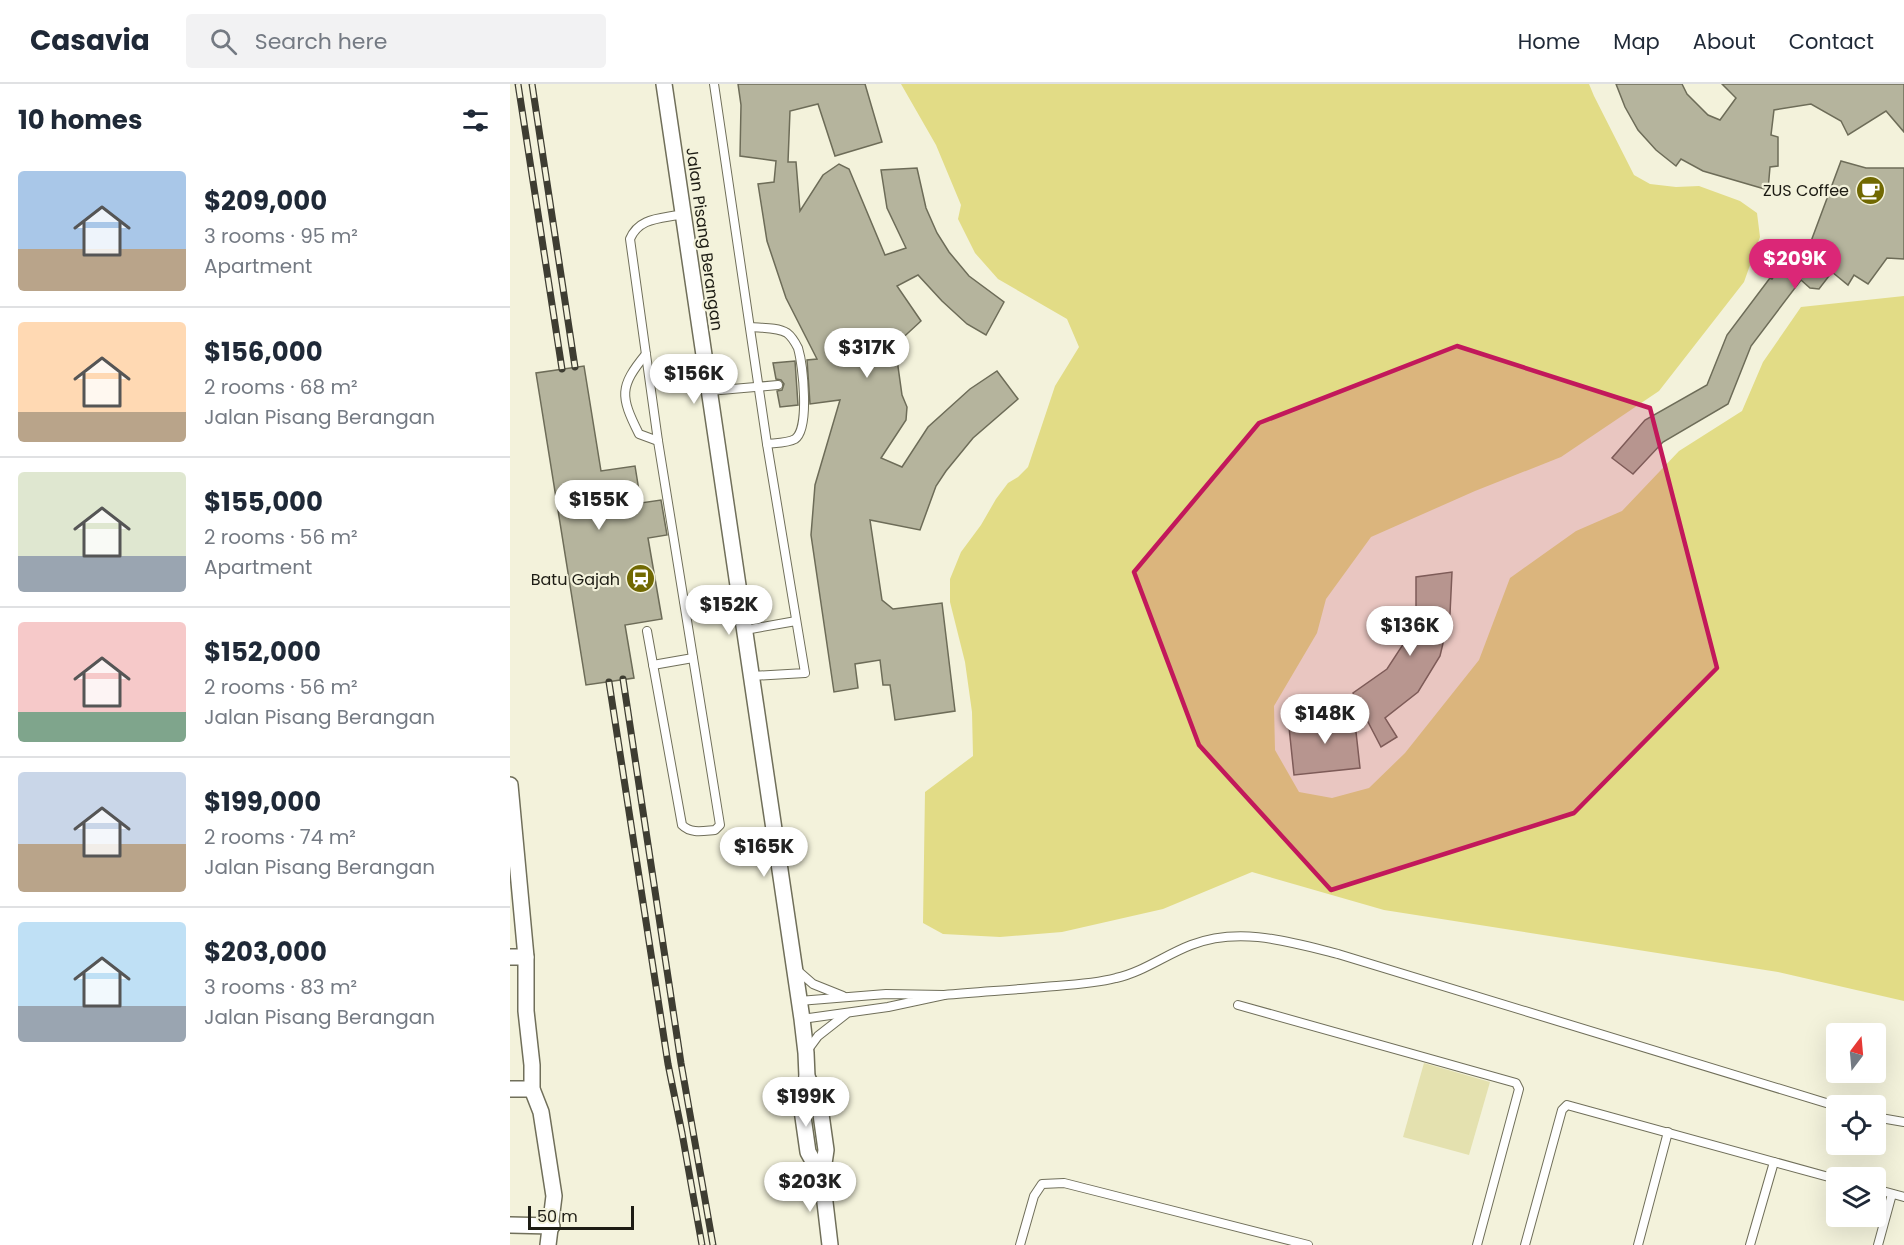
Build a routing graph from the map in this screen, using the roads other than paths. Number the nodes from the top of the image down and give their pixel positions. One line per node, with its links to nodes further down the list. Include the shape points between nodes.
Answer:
1 (664, 84): 3 (street, Jalan Pisang Berangan)
2 (714, 84): 4 (lane)
3 (682, 214): 5 (lane, via 642,223 630,239); 8 (street, Jalan Pisang Berangan)
4 (750, 327): 7 (lane); 10 (lane, via 787,333 798,347 802,430 794,439)
5 (646, 354): 9 (lane); 9 (lane, via 632,372 624,396 639,434)
6 (778, 385): 7 (lane)
7 (759, 387): 8 (lane); 10 (lane)
8 (709, 391): 11 (street, Jalan Pisang Berangan)
9 (658, 441): 12 (lane)
10 (767, 444): 13 (lane)
11 (739, 590): 12 (lane); 14 (street, Jalan Pisang Berangan)
12 (684, 601): 16 (lane)
13 (796, 621): 14 (lane); 18 (lane, via 805,673)
14 (745, 630): 18 (street, Jalan Pisang Berangan)
15 (647, 631): 17 (lane)
16 (693, 658): 17 (lane); 17 (lane, via 720,825 716,830 687,830 682,825)
17 (653, 665)
18 (752, 676): 22 (street, Jalan Pisang Berangan)
19 (510, 785): 20 (street)
20 (512, 826): 21 (street)
21 (518, 957): 34 (street)
22 (793, 963): 25 (lane, via 813,984); 26 (street, Jalan Pisang Berangan)
23 (944, 995): 24 (lane); 28 (lane); 37 (lane, via 1107,980 1130,974 1207,939 1259,937 1338,954)
24 (861, 996): 25 (lane); 28 (lane)
25 (848, 997): 26 (lane)
26 (799, 1001): 30 (street, Jalan Pisang Berangan)
27 (1238, 1005): 55 (lane, via 1510,1080 1519,1086)
28 (864, 1011): 29 (lane)
29 (847, 1013): 30 (lane); 31 (lane, via 818,1036)
30 (802, 1019): 31 (street, Jalan Pisang Berangan)
31 (806, 1053): 32 (street, Jalan Pisang Berangan)
32 (807, 1077): 35 (street, Jalan Pisang Berangan); 36 (street, Jalan Pisang Berangan)
33 (510, 1089): 34 (street)
34 (532, 1089): 50 (street, via 541,1112 551,1175)
35 (819, 1100): 36 (street); 41 (street, Jalan Pisang Berangan)
36 (801, 1103): 42 (street, Jalan Pisang Berangan)
37 (1826, 1103)
38 (1886, 1119): 39 (lane)
39 (1904, 1122)
40 (1668, 1132): 43 (lane); 56 (lane, via 1570,1105 1564,1107); 57 (lane)
41 (826, 1150): 42 (street); 44 (street, Jalan Pisang Berangan)
42 (808, 1152): 44 (street, Jalan Pisang Berangan)
43 (1774, 1162): 45 (lane); 58 (lane)
44 (822, 1176): 52 (street, Jalan Pisang Berangan)
45 (1826, 1176)
46 (1886, 1193): 47 (lane)
47 (1892, 1194): 48 (lane); 59 (lane)
48 (1904, 1197)
49 (510, 1225): 50 (street)
50 (552, 1226): 51 (street)
51 (548, 1245)
52 (830, 1245)
53 (1020, 1245): 54 (lane, via 1034,1196 1042,1184 1051,1182)
54 (1308, 1245)
55 (1477, 1245)
56 (1525, 1245)
57 (1638, 1245)
58 (1750, 1245)
59 (1878, 1245)

